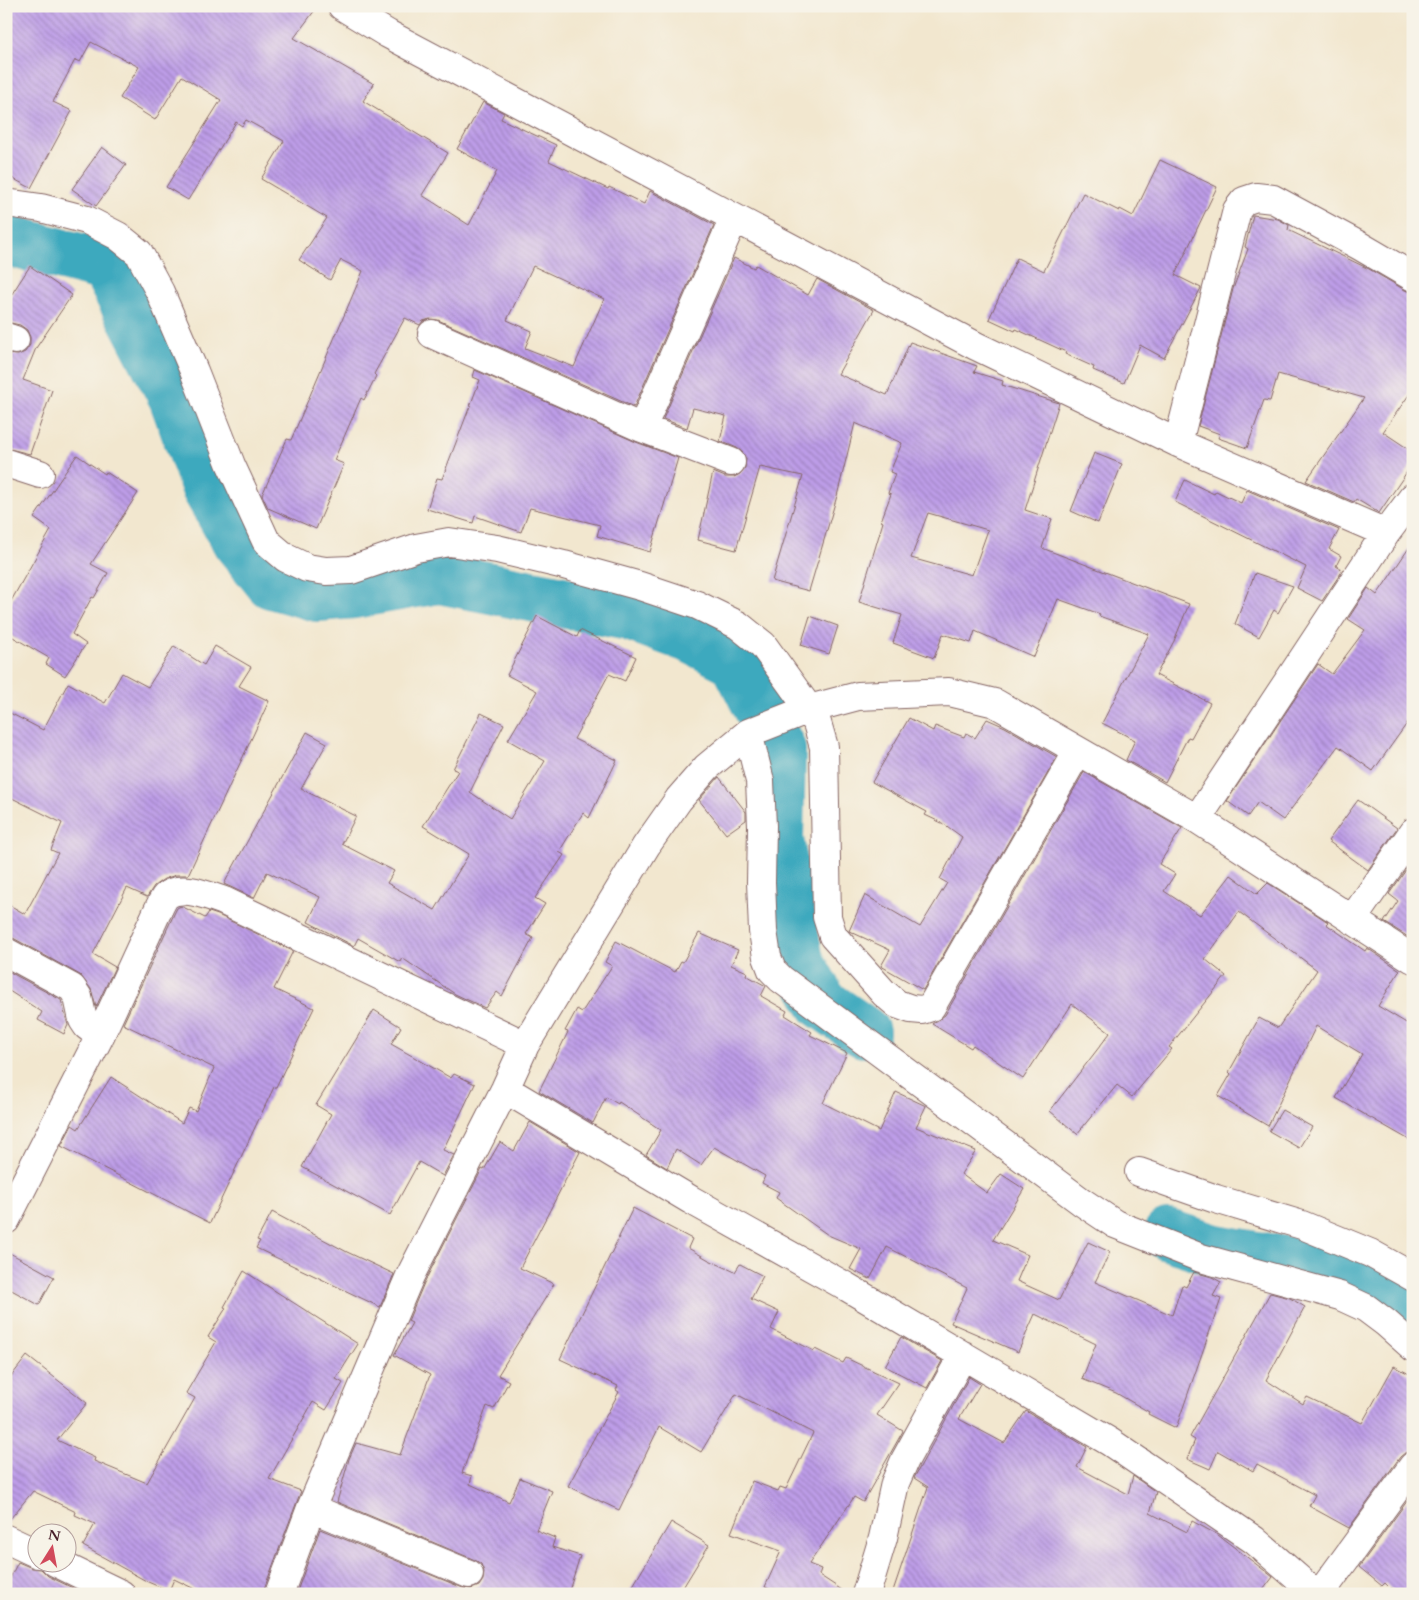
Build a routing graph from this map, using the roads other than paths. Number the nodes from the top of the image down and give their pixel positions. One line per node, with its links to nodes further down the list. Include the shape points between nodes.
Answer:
1 (342, 6): 3 (street, via 388,34)
2 (6, 203): 13 (street, via 87,220 118,236 139,253 160,292 266,541 286,558 307,568 350,570 416,548 449,542 497,549 640,586 697,605 738,625 763,645)
3 (734, 218): 6 (street); 7 (street, via 976,346)
4 (1413, 277): 7 (street, via 1274,199 1256,197 1244,201 1237,210)
5 (432, 334): 6 (street)
6 (642, 428): 8 (street)
7 (1178, 443): 12 (street)
8 (732, 462)
9 (6, 463): 10 (street)
10 (40, 474)
11 (1413, 496): 12 (street)
12 (1386, 533): 16 (street)
13 (805, 710): 14 (street); 15 (street, via 858,696 949,692 995,703); 15 (street, via 817,723 824,747 827,917 833,936 884,993 897,1004 911,1009 931,1007)
14 (752, 731): 22 (street, via 707,767 679,799 646,846); 27 (street, via 760,782 761,882 766,948 772,970 781,979 1115,1224 1201,1258 1340,1296 1366,1308)
15 (1078, 750): 16 (street)
16 (1198, 820): 18 (street)
17 (1413, 832): 18 (street)
18 (1352, 920): 20 (street)
19 (6, 952): 21 (street, via 72,988 78,997 83,1020)
20 (1413, 959)
21 (100, 1036): 22 (street, via 158,910 167,896 179,891 224,901); 25 (street)
22 (524, 1045): 23 (street)
23 (505, 1089): 28 (street, via 691,1200); 30 (street, via 410,1276)
24 (1139, 1172): 26 (street, via 1302,1225 1370,1252)
25 (6, 1220)
26 (1413, 1277)
27 (1413, 1347)
28 (963, 1355): 35 (street, via 898,1475); 38 (street, via 1110,1442 1188,1493 1254,1540)
29 (1413, 1466): 39 (street)
30 (311, 1508): 34 (street); 37 (street)
31 (6, 1539): 32 (street)
32 (28, 1549)
33 (75, 1572): 36 (street)
34 (470, 1574)
35 (867, 1593)
36 (120, 1594)
37 (278, 1594)
38 (1316, 1594)
39 (1320, 1594)

